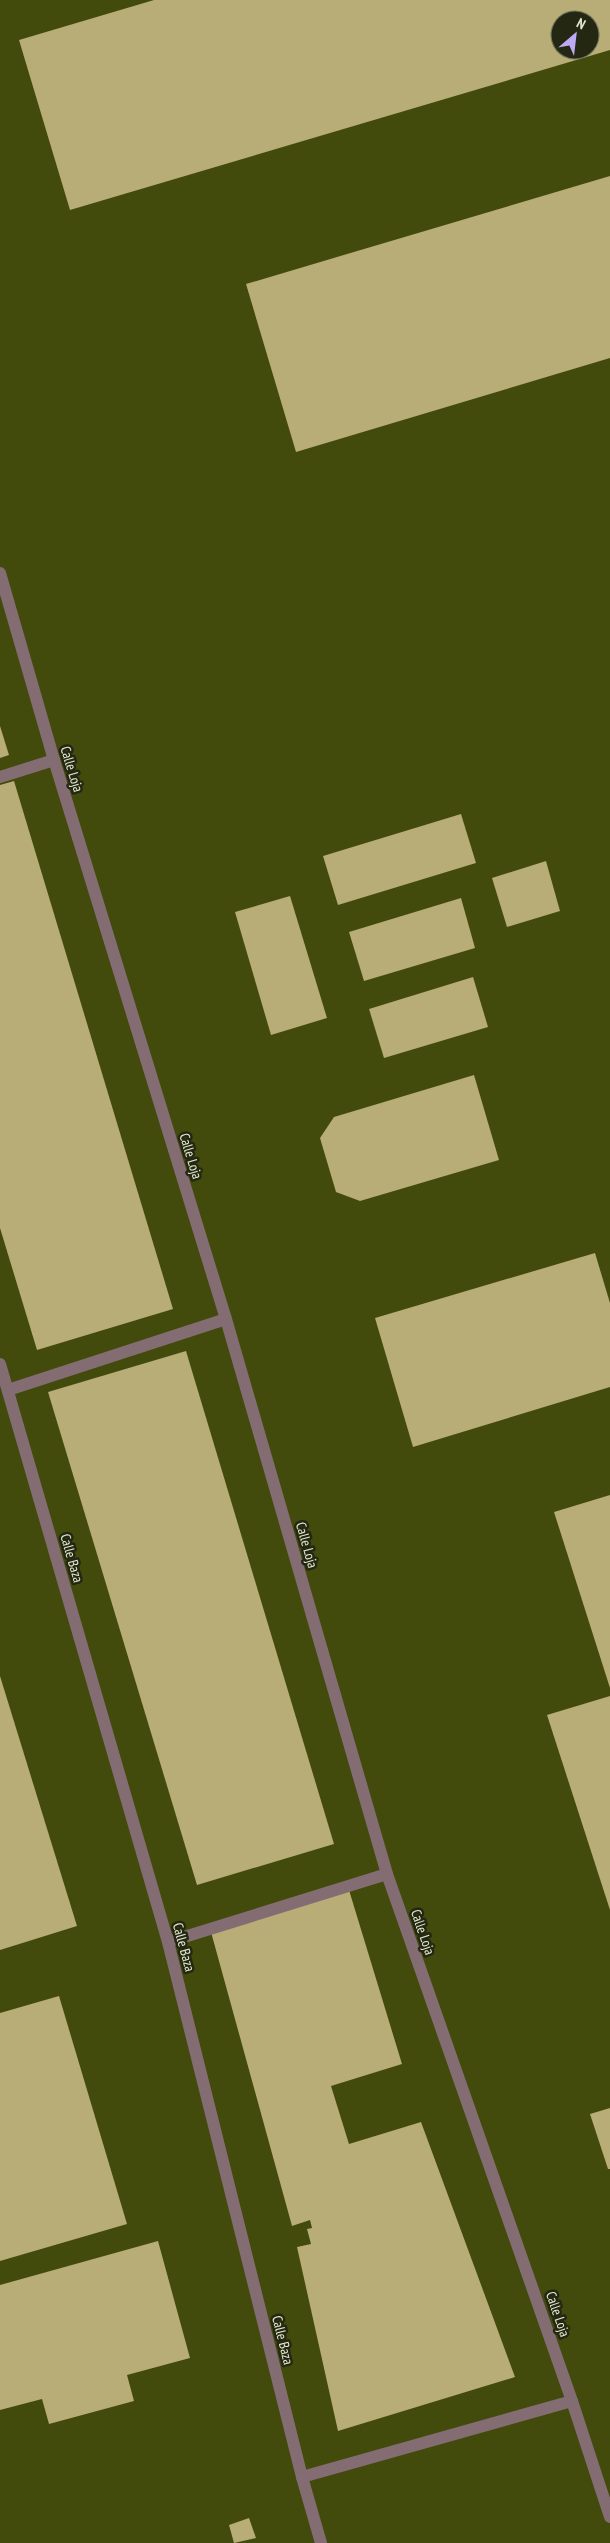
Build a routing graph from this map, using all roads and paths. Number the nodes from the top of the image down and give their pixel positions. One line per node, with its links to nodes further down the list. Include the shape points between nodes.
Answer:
1 (0, 573): 2 (street, Calle Loja)
2 (54, 760): 3 (street); 4 (street, Calle Loja)
3 (0, 777)
4 (226, 1319): 6 (street); 7 (street, Calle Loja)
5 (0, 1364): 6 (street, Calle Baza)
6 (8, 1390): 8 (street, Calle Baza)
7 (387, 1874): 8 (street); 9 (street, Calle Loja)
8 (168, 1942): 10 (street, Calle Baza)
9 (572, 2401): 10 (street); 11 (street, Calle Loja)
10 (302, 2477): 12 (street, Calle Baza)
11 (610, 2517)
12 (321, 2543)

